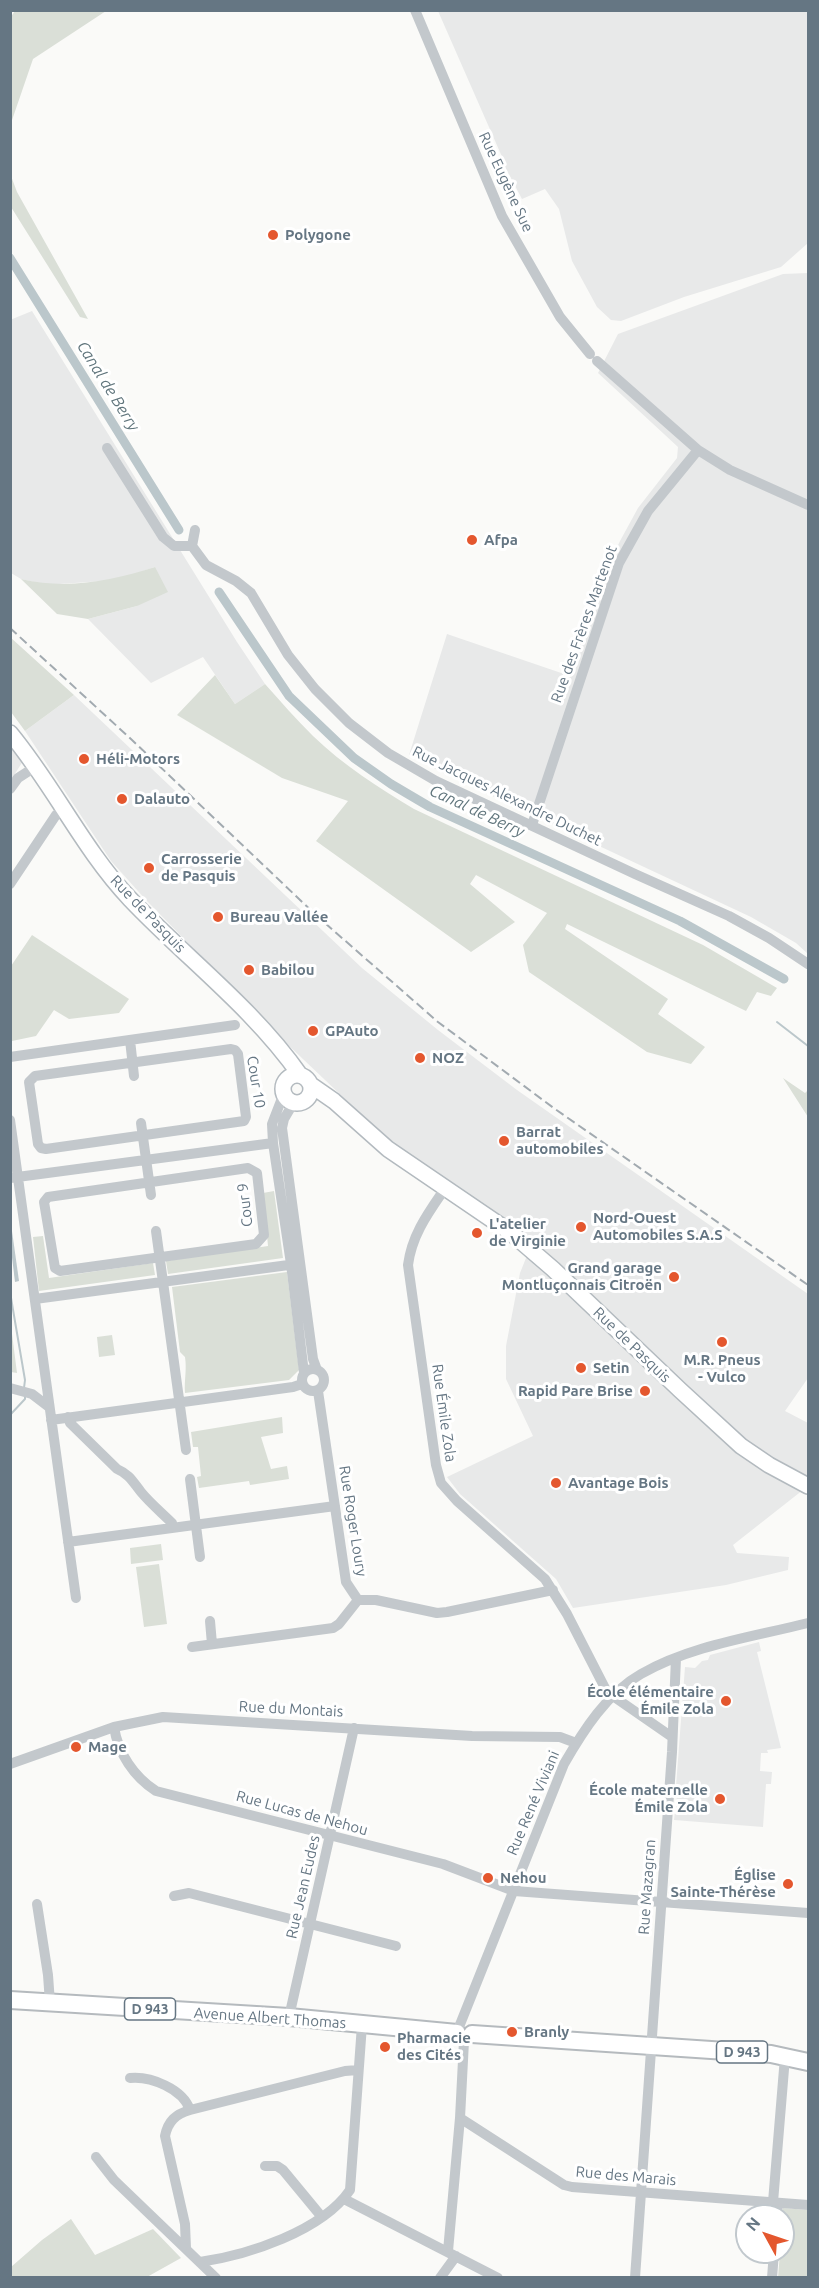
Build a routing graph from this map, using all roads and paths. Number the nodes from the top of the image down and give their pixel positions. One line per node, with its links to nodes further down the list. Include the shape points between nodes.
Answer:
1 (415, 10): 3 (street, Rue Eugène Sue, via 502,216 560,317 593,357)
2 (107, 448): 6 (street, via 163,537 174,546)
3 (698, 450): 4 (street, Rue Eugène Sue); 11 (street, Rue des Frères Martenot, via 648,511 619,563)
4 (808, 506)
5 (195, 530): 6 (street)
6 (192, 546): 11 (street, Rue Jacques Alexandre Duchet, via 206,566 236,581 251,594 300,671 368,739 411,768)
7 (10, 733): 8 (main road, Rue de Pasquis)
8 (35, 767): 9 (street); 10 (main road, Rue de Pasquis)
9 (10, 789)
10 (64, 809): 12 (street); 19 (main road, Rue de Pasquis, via 129,898 283,1051)
11 (532, 825): 13 (street, Rue Jacques Alexandre Duchet, via 729,916)
12 (10, 884)
13 (808, 964)
14 (235, 1025): 15 (street)
15 (130, 1040): 16 (street); 17 (street)
16 (10, 1057)
17 (133, 1062): 18 (street); 21 (street, Cour 10, via 235,1050 246,1117); 21 (street, Cour 10, via 35,1076 29,1082 41,1148)
18 (134, 1076)
19 (297, 1089): 22 (street, Rue Roger Loury, via 272,1124); 26 (main road, Rue de Pasquis, via 344,1111 388,1149); 30 (street, Rue Roger Loury, via 282,1128)
20 (10, 1120): 24 (street)
21 (142, 1129): 23 (street)
22 (273, 1143): 23 (street); 30 (street, Rue Roger Loury)
23 (146, 1160): 24 (street); 25 (street)
24 (14, 1177): 32 (street)
25 (149, 1181): 27 (street); 29 (street, Cour 9, via 48,1197 44,1202 57,1270); 29 (street, Cour 9, via 253,1169 262,1206 264,1235 256,1244)
26 (446, 1187): 43 (main road, Rue de Pasquis, via 510,1232 553,1269 721,1430 763,1461); 49 (street, Rue Émile Zola, via 419,1228 410,1247 408,1265 436,1465 441,1483 457,1501 537,1570)
27 (150, 1195)
28 (156, 1231): 29 (street)
29 (159, 1257): 31 (street)
30 (296, 1264): 31 (street); 33 (street, Rue Roger Loury); 34 (street, Rue Roger Loury)
31 (163, 1282): 32 (street); 37 (street)
32 (35, 1299): 38 (street)
33 (317, 1370): 34 (street, via 310,1369); 36 (street, Rue Roger Loury, via 323,1374 324,1382)
34 (303, 1378): 36 (street, via 307,1390); 37 (street, via 293,1387)
35 (10, 1388): 38 (street)
36 (318, 1390): 44 (street, Rue Roger Loury)
37 (179, 1402): 39 (street); 41 (street)
38 (49, 1407): 40 (street)
39 (69, 1417): 40 (street); 46 (street, via 70,1423 135,1482)
40 (51, 1420): 47 (street)
41 (186, 1450)
42 (190, 1479): 45 (street)
43 (808, 1486)
44 (335, 1506): 45 (street); 51 (street, Rue Roger Loury, via 346,1582)
45 (196, 1524): 46 (street); 48 (street)
46 (173, 1527): 47 (street)
47 (68, 1542): 50 (street)
48 (200, 1557)
49 (553, 1590): 51 (street, via 447,1612); 57 (street, Rue Émile Zola)
50 (76, 1599)
51 (358, 1600): 54 (street, via 333,1628)
52 (210, 1622): 54 (street)
53 (808, 1623): 56 (street, Rue René Viviani)
54 (212, 1644): 55 (street)
55 (192, 1647)
56 (676, 1658): 57 (street, Rue René Viviani, via 641,1674); 60 (street, Rue Mazagran)
57 (613, 1696): 60 (street); 61 (street, Rue René Viviani)
58 (114, 1727): 59 (street, Rue du Montais, via 166,1717); 62 (street, Rue du Montais); 63 (street, Rue Lucas de Nehou, via 120,1751 145,1784 156,1791)
59 (354, 1728): 61 (street, Rue du Montais, via 560,1737); 63 (street, Rue Jean Eudes)
60 (672, 1737): 66 (street, Rue Mazagran)
61 (576, 1743): 64 (street, Rue René Viviani)
62 (10, 1764)
63 (329, 1836): 64 (street, Rue Lucas de Nehou, via 443,1864); 69 (street, Rue Jean Eudes)
64 (514, 1891): 66 (street, Rue Lucas de Nehou); 75 (street, Rue René Viviani)
65 (174, 1896): 69 (street, via 189,1893)
66 (661, 1903): 68 (street, Rue Lucas de Nehou); 76 (street, Rue Mazagran)
67 (36, 1904): 72 (street)
68 (808, 1913)
69 (310, 1924): 70 (street); 73 (street, Rue Jean Eudes)
70 (396, 1946)
71 (10, 2000): 72 (main road, Avenue Albert Thomas / D 943)
72 (50, 2003): 73 (main road, Avenue Albert Thomas / D 943)
73 (289, 2017): 74 (main road, Avenue Albert Thomas / D 943)
74 (362, 2025): 75 (main road, Avenue Albert Thomas / D 943); 79 (street)
75 (463, 2034): 76 (main road, Avenue Albert Thomas / D 943); 82 (street, Rue René Viviani)
76 (651, 2046): 77 (main road, Avenue Albert Thomas / D 943); 85 (street, Rue Mazagran)
77 (785, 2056): 78 (main road, Avenue Albert Thomas / D 943); 87 (street)
78 (808, 2062)
79 (358, 2070): 81 (street); 86 (street, via 350,2190)
80 (130, 2078): 81 (street, via 139,2077 172,2089 187,2101)
81 (190, 2110): 90 (street, via 173,2118 165,2136 185,2224)
82 (460, 2118): 85 (street, Rue des Marais, via 564,2185); 91 (street, Rue René Viviani)
83 (96, 2157): 90 (street, via 114,2180)
84 (265, 2166): 89 (street, via 283,2170)
85 (641, 2193): 87 (street, Rue des Marais); 96 (street, Rue Mazagran)
86 (344, 2199): 89 (street); 91 (street)
87 (776, 2203): 88 (street, Rue des Marais)
88 (808, 2205)
89 (321, 2216): 92 (street, via 262,2248)
90 (186, 2248): 92 (street)
91 (452, 2254): 94 (street); 95 (street)
92 (200, 2262): 93 (street)
93 (216, 2277)
94 (440, 2277)
95 (498, 2277)
96 (635, 2277)

